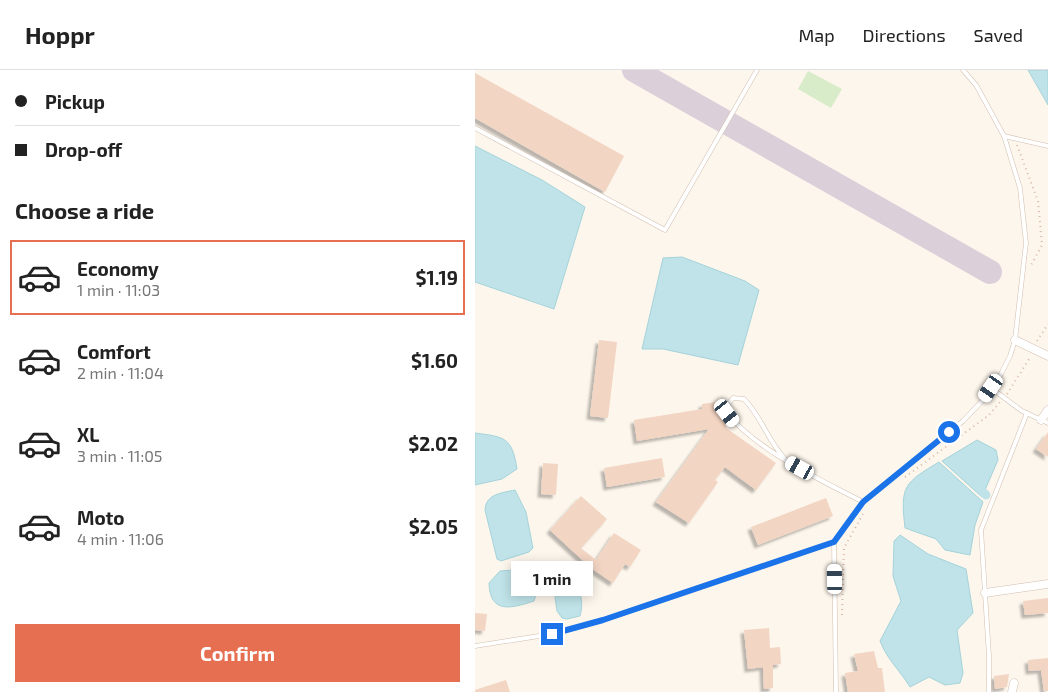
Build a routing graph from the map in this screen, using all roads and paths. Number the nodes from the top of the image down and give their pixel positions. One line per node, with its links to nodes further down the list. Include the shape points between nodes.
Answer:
1 (757, 70): 3 (lane, via 665,230)
2 (963, 70): 4 (lane)
3 (475, 128)
4 (1004, 136): 6 (lane); 9 (lane, via 1020,188 1026,242)
5 (1017, 145): 7 (path, via 1038,201 1043,245)
6 (1048, 146)
7 (1028, 271)
8 (1048, 324): 10 (path)
9 (1015, 340): 12 (street); 13 (lane, via 1010,356)
10 (1035, 345)
11 (1031, 353): 18 (path, via 1032,358 1014,385 989,415)
12 (1048, 356)
13 (991, 388): 15 (lane); 19 (lane, via 963,421)
14 (1048, 410): 16 (street)
15 (1027, 413): 16 (lane); 23 (lane, via 981,530)
16 (1045, 421)
17 (786, 460): 17 (lane, via 774,448 752,407 744,399 733,398 727,413 738,427); 19 (lane)
18 (901, 480)
19 (863, 502): 21 (lane)
20 (864, 511): 24 (path, via 844,548)
21 (834, 542): 25 (lane, via 603,620 552,634); 27 (lane)
22 (1048, 584): 23 (street)
23 (985, 593): 28 (lane)
24 (842, 624)
25 (475, 646)
26 (1014, 683): 29 (street)
27 (836, 692)
28 (989, 692)
29 (1012, 692)

